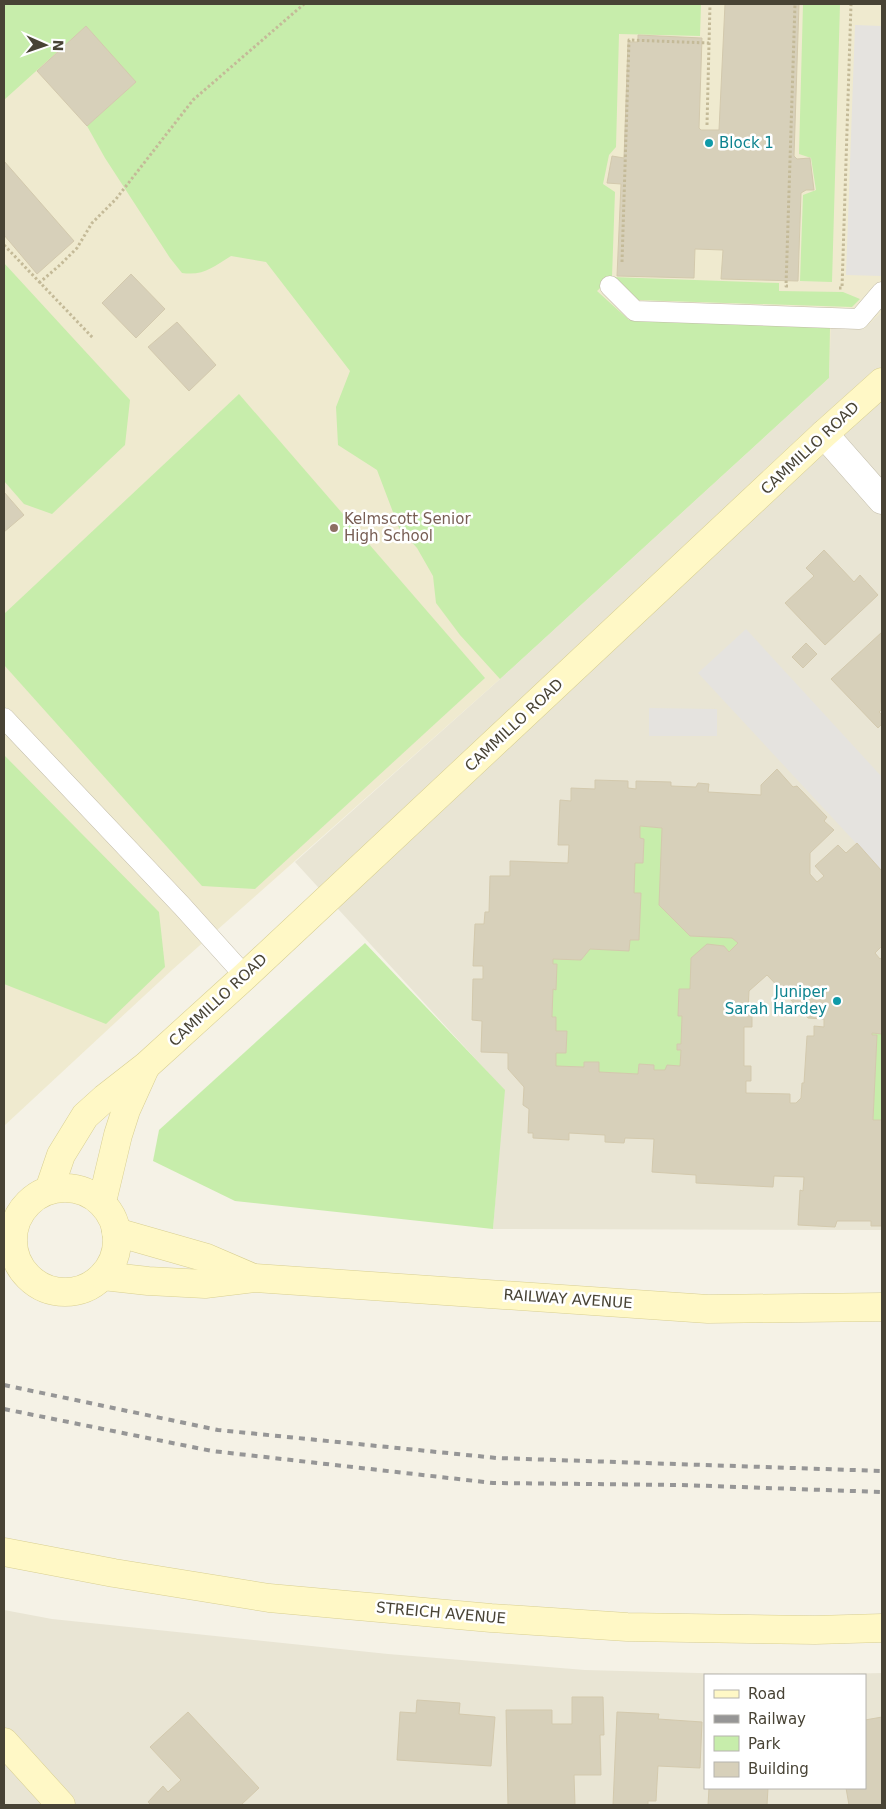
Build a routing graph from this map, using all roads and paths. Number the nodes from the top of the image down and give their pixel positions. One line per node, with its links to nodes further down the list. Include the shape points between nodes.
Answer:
1 (304, 4): 9 (path, via 192,100 92,224 77,248)
2 (710, 4): 5 (path)
3 (795, 4): 11 (path, via 786,286)
4 (851, 4): 12 (path, via 842,288)
5 (709, 43): 6 (path); 8 (path, via 628,40)
6 (706, 124)
7 (4, 245): 9 (path)
8 (622, 263)
9 (39, 283): 14 (path)
10 (610, 286): 13 (lane, via 635,311 859,319)
11 (795, 287)
12 (831, 288)
13 (882, 292)
14 (93, 338)
15 (882, 382): 16 (main road, CAMMILLO ROAD)
16 (824, 434): 17 (street); 19 (main road, CAMMILLO ROAD)
17 (882, 500)
18 (4, 718): 19 (lane)
19 (245, 976): 20 (main road, CAMMILLO ROAD)
20 (146, 1066): 21 (main road, CAMMILLO ROAD, via 86,1116); 22 (main road, CAMMILLO ROAD, via 126,1110)
21 (27, 1198): 22 (main road, via 71,1188); 24 (main road, via 16,1222)
22 (102, 1202): 23 (main road)
23 (116, 1232): 25 (main road, via 114,1256); 26 (main road, RAILWAY AVENUE, via 207,1258)
24 (10, 1254): 25 (main road, via 36,1283 53,1290 83,1289)
25 (103, 1276): 26 (main road, RAILWAY AVENUE, via 205,1284)
26 (255, 1278): 27 (main road, RAILWAY AVENUE, via 708,1309)
27 (882, 1307)
28 (4, 1552): 29 (main road, STREICH AVENUE, via 269,1598 472,1616 627,1627)
29 (882, 1628)
30 (4, 1742): 31 (main road)
31 (61, 1805)

